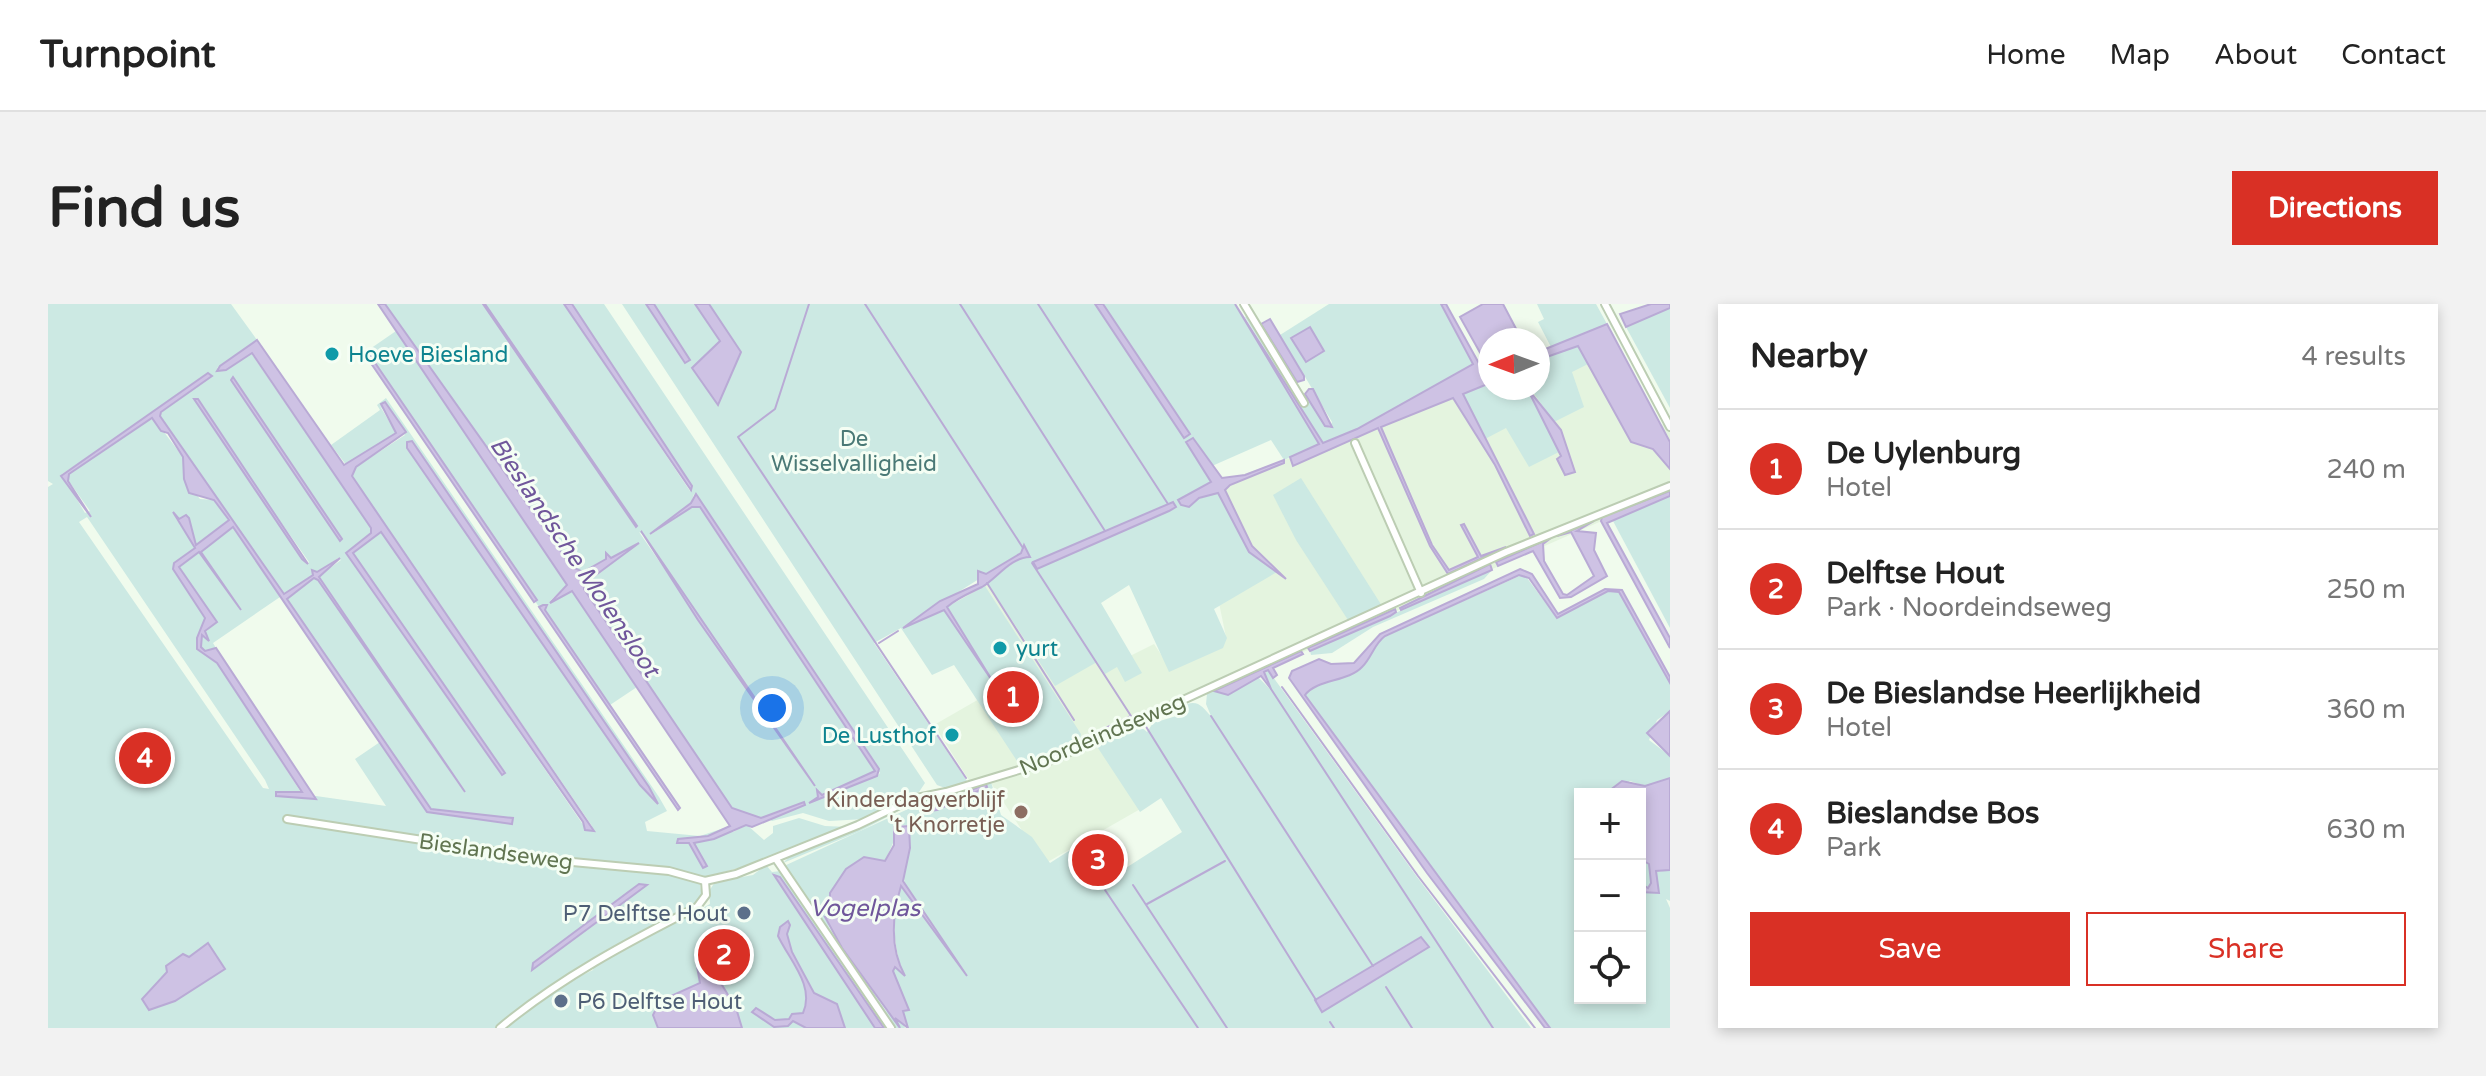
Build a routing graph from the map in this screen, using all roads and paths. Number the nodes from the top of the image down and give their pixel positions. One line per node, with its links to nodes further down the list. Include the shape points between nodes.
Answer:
1 (1244, 304): 3 (street)
2 (1605, 304): 4 (street)
3 (1304, 403)
4 (1670, 427)
5 (1355, 443): 7 (street)
6 (1670, 486): 7 (street, Noordeindseweg, via 1506,552)
7 (1421, 593): 9 (street, Noordeindseweg, via 1052,760 917,797)
8 (287, 819): 10 (street, Bieslandseweg, via 551,860 669,871)
9 (776, 859): 10 (street, Noordeindseweg); 12 (street)
10 (705, 881): 11 (street, via 706,895 697,907 588,965)
11 (500, 1028)
12 (891, 1028)

